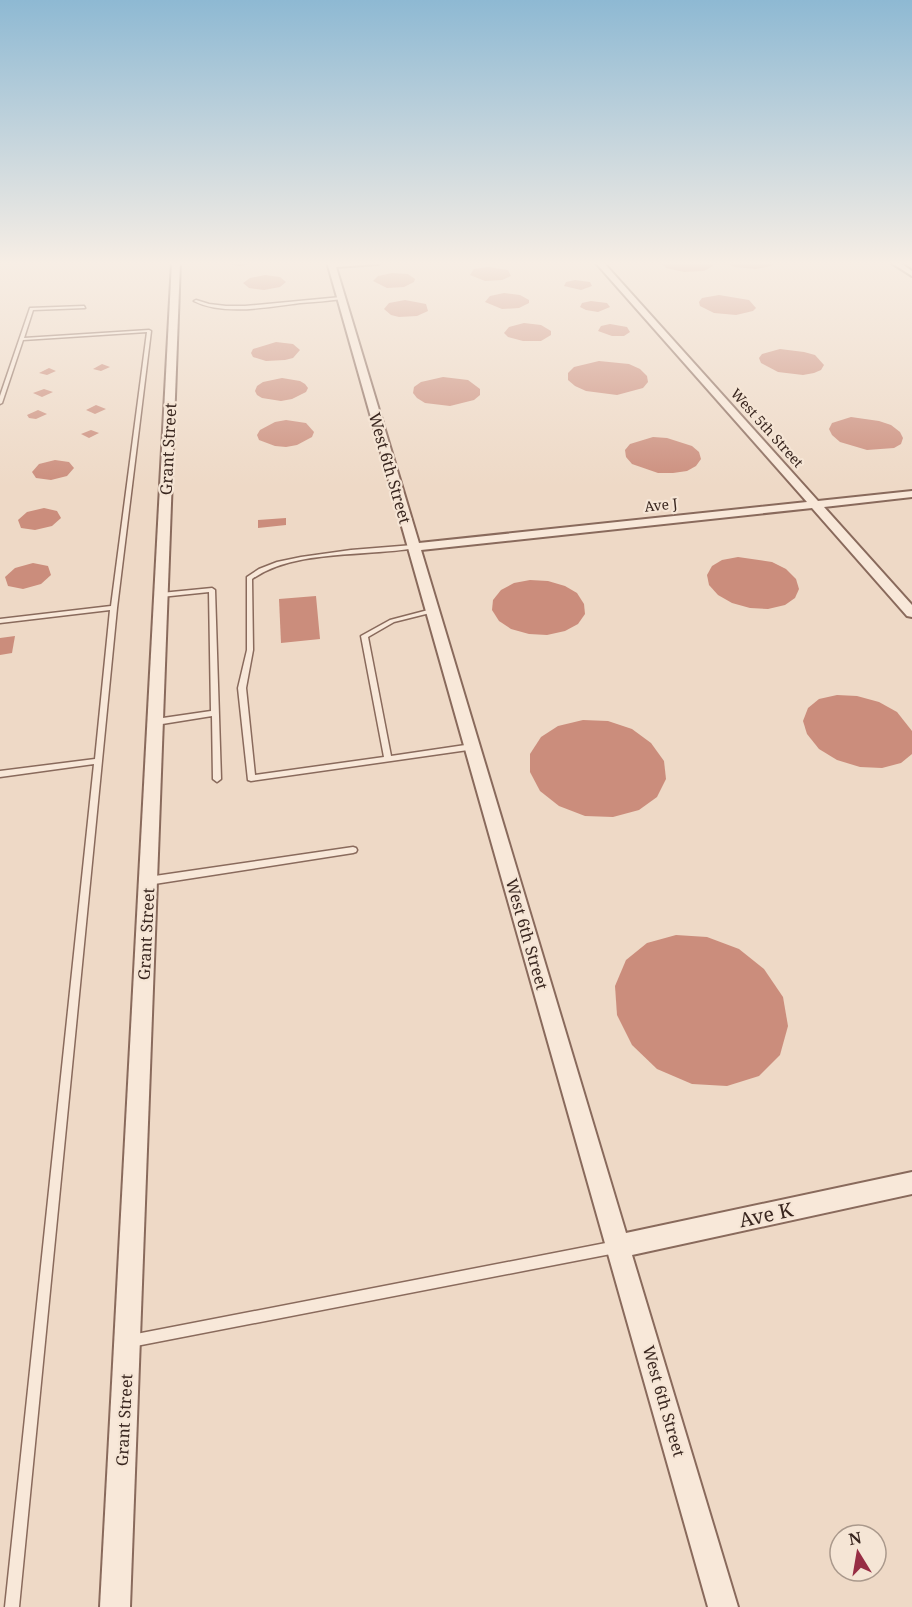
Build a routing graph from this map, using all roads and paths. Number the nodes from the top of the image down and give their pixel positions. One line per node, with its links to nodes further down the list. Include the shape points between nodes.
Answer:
1 (53, 337): 6 (lane)
2 (148, 337): 12 (lane)
3 (173, 337): 11 (street, Grant Street)
4 (352, 337): 10 (street, West 6th Street)
5 (666, 337): 9 (street, West 5th Street)
6 (21, 339): 7 (lane)
7 (0, 404)
8 (912, 494): 9 (street, Ave J)
9 (814, 504): 10 (street, Ave J); 14 (street, West 5th Street)
10 (413, 547): 13 (street, West 6th Street); 19 (lane, via 278,562 255,571 249,578 250,650 242,688 251,778)
11 (161, 595): 16 (lane, via 212,590); 17 (street, Grant Street)
12 (114, 608): 15 (lane); 20 (lane)
13 (432, 610): 18 (street, West 6th Street); 19 (lane, via 392,621 364,636)
14 (912, 613)
15 (0, 621)
16 (214, 713): 17 (lane); 22 (lane)
17 (156, 722): 24 (street, Grant Street)
18 (472, 747): 19 (lane); 26 (street, West 6th Street)
19 (388, 759)
20 (99, 761): 21 (lane); 28 (lane)
21 (0, 774)
22 (217, 779)
23 (353, 850): 24 (lane)
24 (148, 881): 27 (street, Grant Street)
25 (912, 1183): 26 (street, Ave K)
26 (619, 1246): 27 (lane); 30 (street, West 6th Street)
27 (127, 1342): 29 (street, Grant Street)
28 (12, 1607)
29 (115, 1607)
30 (723, 1607)

